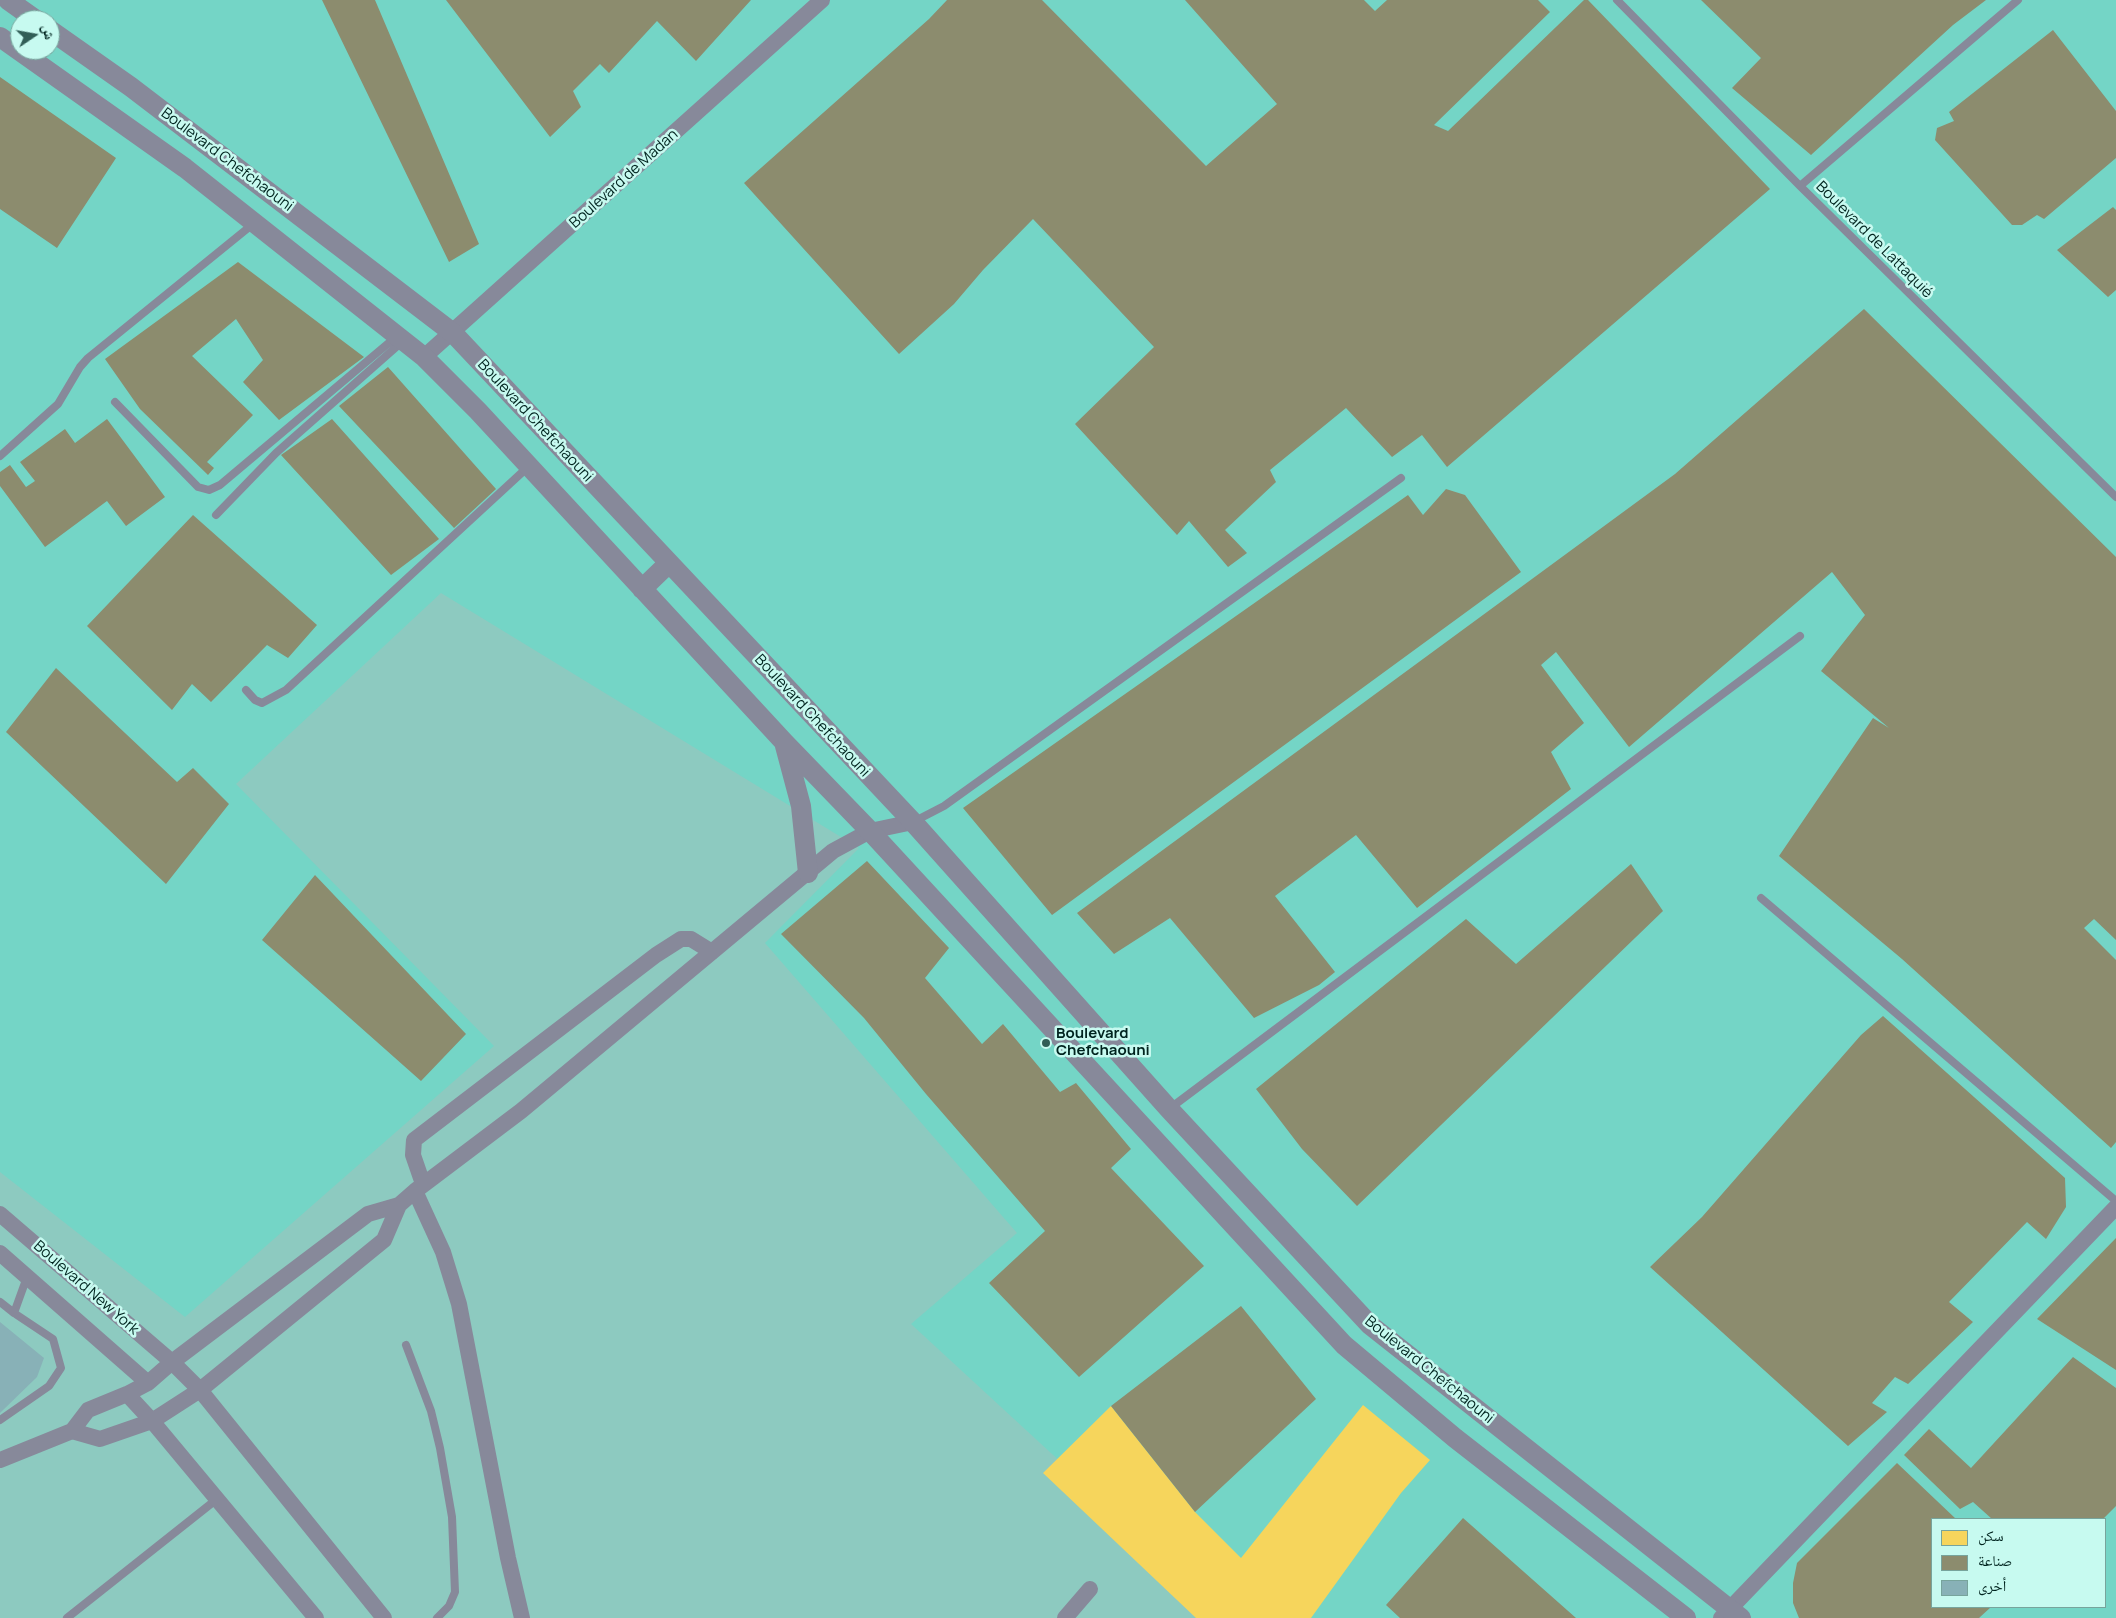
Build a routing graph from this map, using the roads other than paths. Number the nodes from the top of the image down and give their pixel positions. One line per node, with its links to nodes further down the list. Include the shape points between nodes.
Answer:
1 (8, 0): 5 (street)
2 (822, 0): 12 (street, Boulevard de Madan)
3 (1617, 0): 10 (lane, Boulevard de Lattaquié)
4 (2018, 0): 10 (lane)
5 (22, 10)
6 (0, 37): 9 (street)
7 (60, 37): 12 (street, Boulevard Chefchaouni, via 132,87)
8 (44, 60): 9 (street)
9 (42, 66): 11 (street, via 185,168)
10 (1800, 186): 21 (lane, Boulevard de Lattaquié)
11 (254, 223): 13 (street); 18 (lane, via 88,358 58,404)
12 (453, 333): 14 (street, Boulevard de Madan); 23 (street, Boulevard Chefchaouni)
13 (400, 339): 14 (street); 16 (lane); 17 (lane)
14 (424, 357): 19 (street)
15 (115, 402): 16 (lane, via 203,490 215,489)
16 (267, 444): 17 (lane)
17 (276, 453): 22 (lane)
18 (0, 456)
19 (529, 466): 24 (street); 26 (lane, via 286,690 262,703)
20 (1401, 478): 28 (lane, via 944,806)
21 (2116, 497)
22 (216, 515)
23 (669, 563): 24 (street); 28 (street, Boulevard Chefchaouni)
24 (642, 589): 27 (street)
25 (1800, 636): 33 (lane)
26 (246, 690)
27 (784, 742): 29 (street); 30 (street, via 801,806)
28 (913, 822): 29 (street); 33 (street, Boulevard Chefchaouni)
29 (870, 832): 30 (street, via 833,850); 61 (street, via 1344,1345 1455,1438)
30 (808, 873): 32 (street)
31 (1761, 898): 35 (lane)
32 (712, 952): 34 (street, via 520,1112); 34 (street, via 691,938 681,939 414,1140)
33 (1169, 1109): 54 (street, Boulevard Chefchaouni, via 1370,1325)
34 (419, 1188): 36 (street); 59 (street, via 459,1304)
35 (2116, 1201)
36 (399, 1205): 44 (street, via 368,1214); 46 (street, via 384,1240)
37 (2116, 1208): 54 (street)
38 (0, 1214): 44 (street, Boulevard New York)
39 (0, 1253): 40 (street, Boulevard New York)
40 (27, 1277): 42 (lane); 45 (street, Boulevard New York)
41 (0, 1302): 42 (lane)
42 (14, 1313): 48 (lane, via 53,1339 61,1368 49,1386)
43 (406, 1345): 58 (lane, via 433,1420 452,1517 455,1592 449,1606)
44 (172, 1362): 45 (street); 46 (street, Boulevard New York)
45 (148, 1382): 47 (street)
46 (200, 1390): 49 (street); 57 (street, Boulevard New York)
47 (128, 1394): 49 (street); 50 (street, via 88,1410)
48 (0, 1420)
49 (152, 1421): 50 (street, via 100,1439); 52 (street)
50 (72, 1431): 51 (street)
51 (0, 1460)
52 (217, 1499): 55 (lane); 56 (street)
53 (1090, 1589): 60 (street)
54 (1731, 1615)
55 (67, 1618)
56 (316, 1618)
57 (384, 1618)
58 (437, 1618)
59 (522, 1618)
60 (1065, 1618)
61 (1686, 1618)

